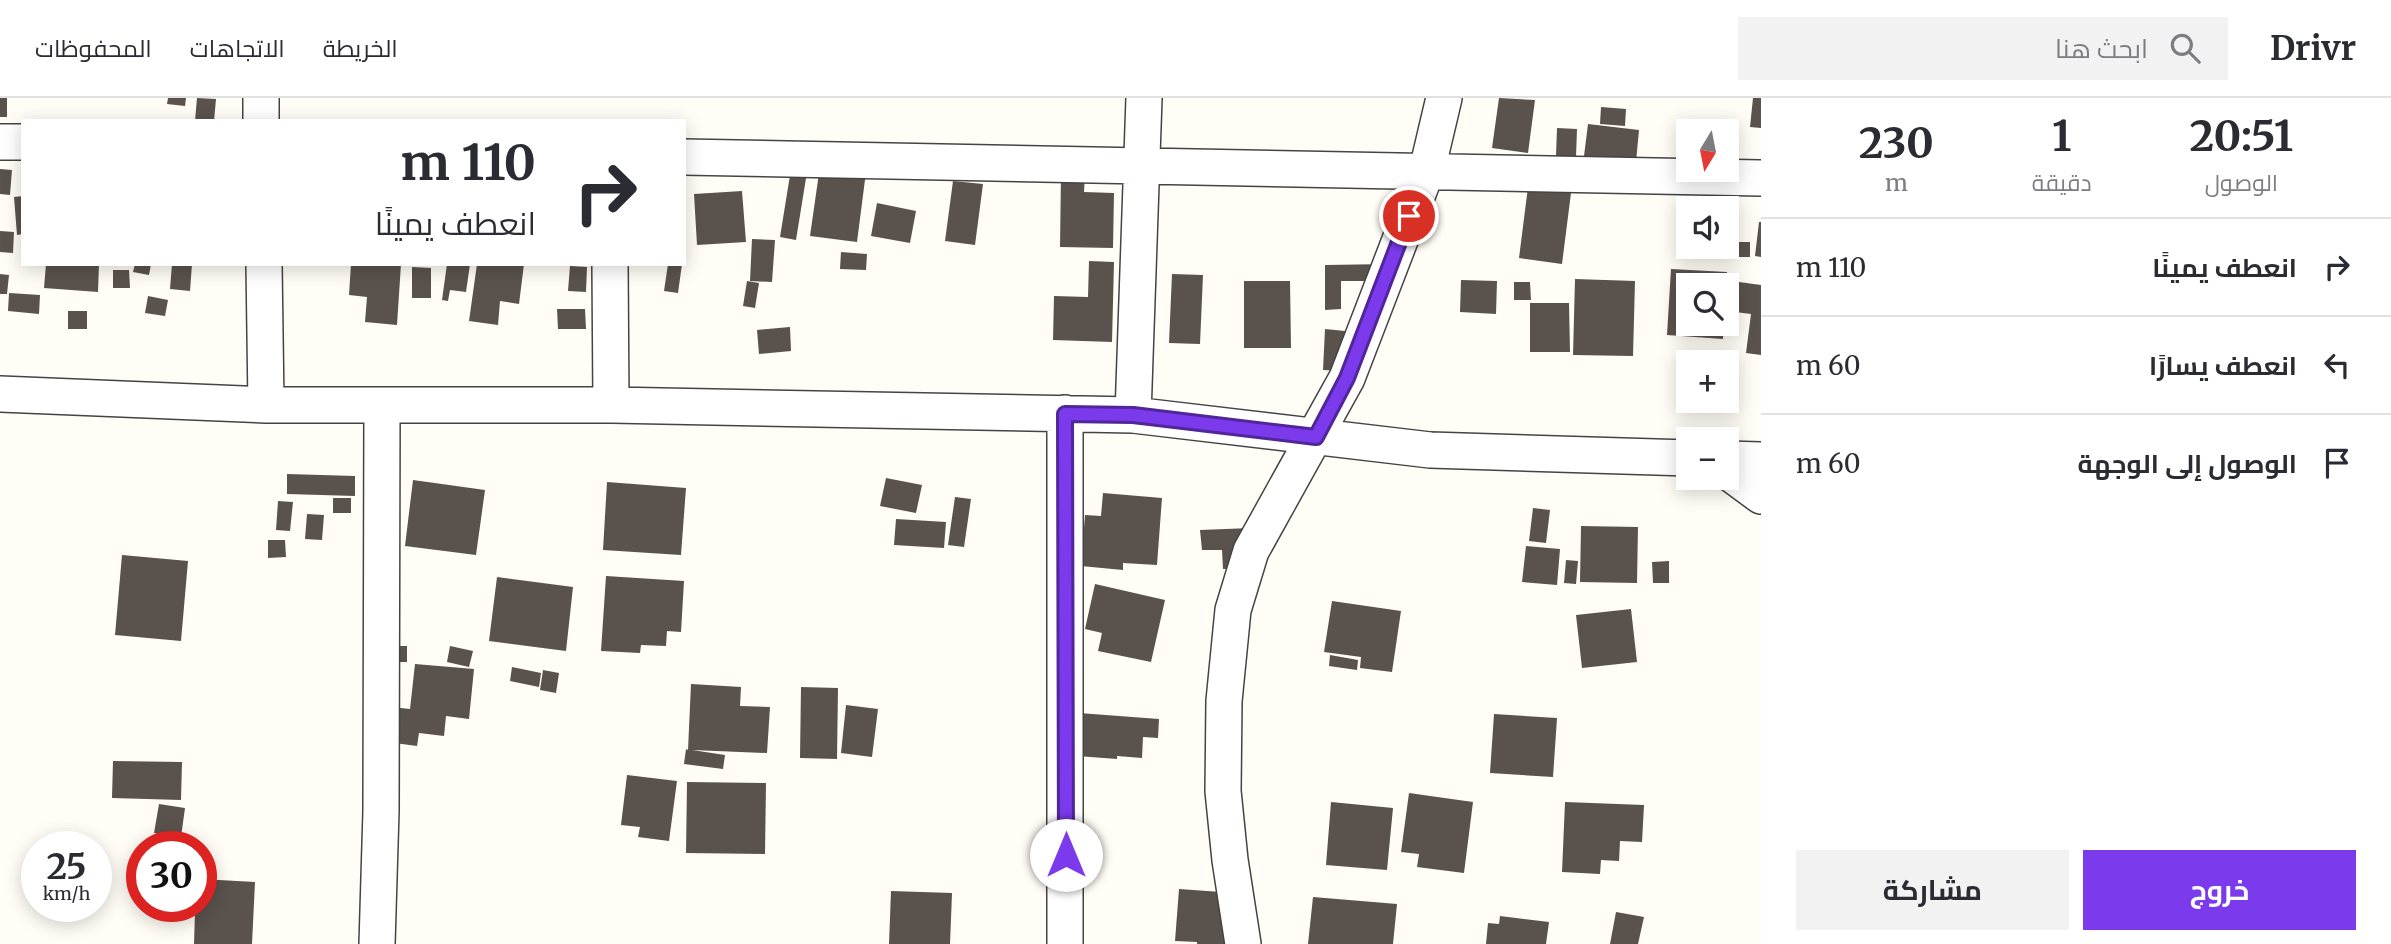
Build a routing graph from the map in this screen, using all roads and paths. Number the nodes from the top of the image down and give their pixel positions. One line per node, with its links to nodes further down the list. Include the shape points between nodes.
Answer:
1 (261, 98): 4 (street)
2 (1144, 98): 8 (street)
3 (1444, 98): 9 (street)
4 (261, 119)
5 (0, 142): 6 (street)
6 (21, 142)
7 (686, 157): 8 (street)
8 (1141, 167): 9 (street); 18 (street)
9 (1427, 170): 10 (street); 19 (street, via 1347,378)
10 (1761, 178)
11 (264, 266): 14 (street)
12 (610, 266): 16 (street)
13 (0, 394): 14 (street)
14 (266, 405): 15 (street)
15 (382, 405): 16 (street); 25 (street)
16 (611, 405): 17 (street)
17 (1065, 414): 18 (street); 26 (street)
18 (1133, 415): 19 (street)
19 (1316, 437): 20 (street, via 1430,450); 27 (street, via 1251,551 1233,610 1224,701 1223,791)
20 (1676, 458)
21 (1739, 459): 22 (street)
22 (1761, 460)
23 (1739, 480): 24 (street)
24 (1761, 496)
25 (377, 944)
26 (1065, 944)
27 (1243, 944)

